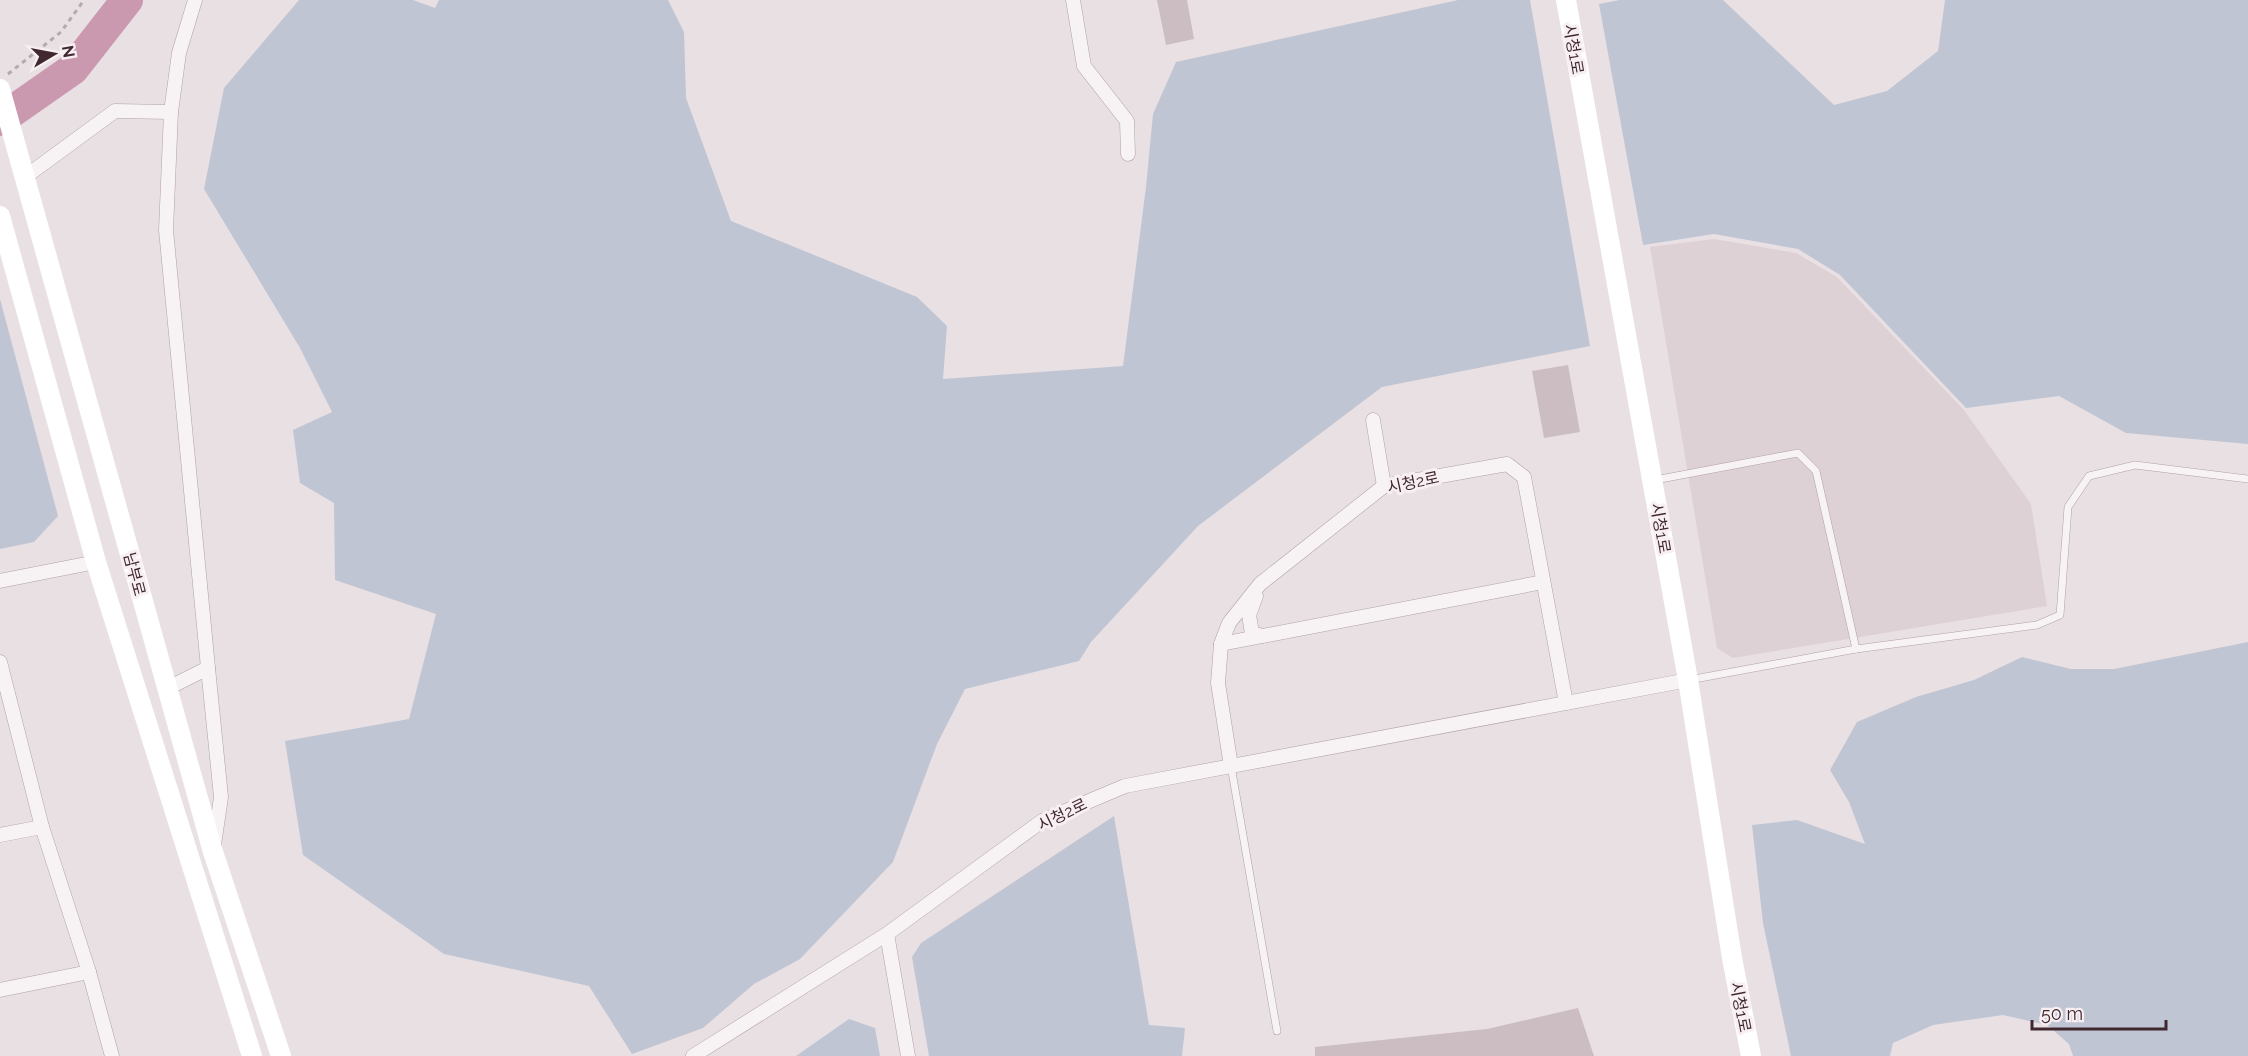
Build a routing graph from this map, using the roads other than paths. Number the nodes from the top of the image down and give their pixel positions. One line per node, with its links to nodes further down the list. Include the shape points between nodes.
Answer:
1 (195, 0): 5 (street, via 179,53)
2 (1073, 0): 6 (street, via 1084,66 1127,121)
3 (1566, 0): 11 (main road, 시청1로)
4 (0, 89): 7 (main road, 남부로)
5 (171, 112): 7 (street, via 115,111); 21 (street, via 166,230)
6 (1128, 154)
7 (23, 169): 24 (main road, 남부로)
8 (0, 216): 13 (main road, 남부로)
9 (1373, 420): 12 (street)
10 (2248, 479): 19 (lane, via 2135,465 2089,476 2068,507 2060,615 2037,625)
11 (1653, 480): 19 (lane, via 1798,453 1816,471); 23 (main road, 시청1로)
12 (1384, 486): 15 (street, 시청2로, via 1507,464 1524,477); 16 (street, 시청2로)
13 (96, 562): 14 (street); 35 (main road, 남부로)
14 (0, 581)
15 (1543, 582): 17 (street); 25 (street, 시청2로)
16 (1260, 584): 17 (street, via 1249,615 1252,633); 18 (street, 시청2로, via 1229,623)
17 (1262, 636): 18 (street)
18 (1221, 644): 26 (street, 시청2로, via 1218,683)
19 (1856, 649): 23 (lane)
20 (0, 662): 22 (street)
21 (208, 668): 24 (street); 29 (street, via 221,797)
22 (2, 679): 27 (street)
23 (1688, 680): 25 (street, 시청2로); 39 (main road, 시청1로)
24 (166, 689): 29 (main road, 남부로)
25 (1566, 703): 26 (street, 시청2로)
26 (1231, 766): 30 (street, 시청2로, via 1125,786 1042,821); 33 (lane)
27 (42, 827): 28 (street); 31 (street)
28 (0, 835)
29 (213, 852): 36 (main road, 남부로)
30 (887, 934): 37 (street, 시청2로); 38 (street)
31 (89, 972): 32 (street); 34 (street)
32 (0, 990)
33 (1276, 1031)
34 (112, 1056)
35 (252, 1056)
36 (281, 1056)
37 (693, 1056)
38 (908, 1056)
39 (1750, 1056)

